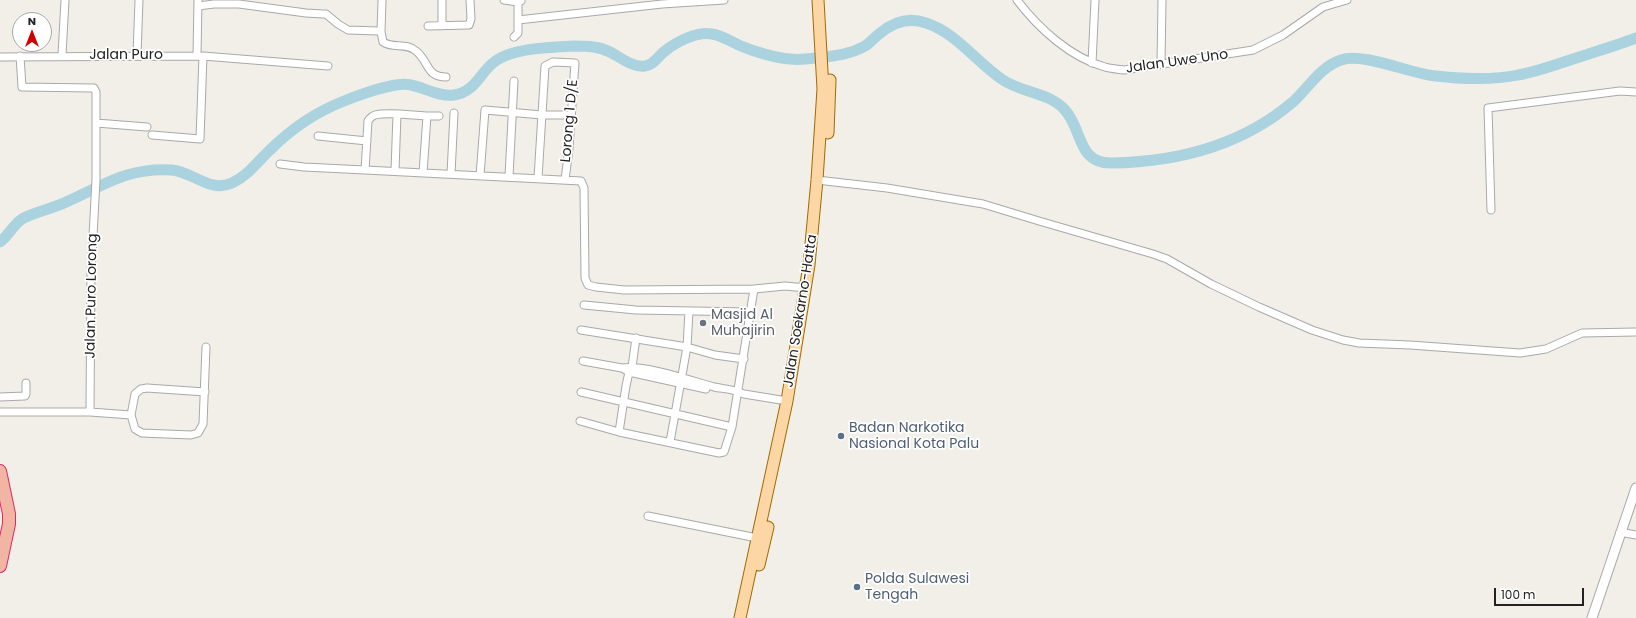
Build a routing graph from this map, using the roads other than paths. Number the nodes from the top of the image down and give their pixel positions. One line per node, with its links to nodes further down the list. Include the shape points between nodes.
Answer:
1 (65, 0): 23 (street)
2 (139, 0): 24 (street)
3 (382, 0): 20 (street)
4 (442, 0): 19 (street)
5 (470, 0): 19 (street, via 469,25)
6 (504, 0): 14 (street)
7 (724, 0): 15 (street)
8 (818, 0): 22 (main road, Jalan Soekarno-Hatta)
9 (824, 0): 22 (main road, Jalan Soekarno-Hatta)
10 (1017, 0): 28 (street, Jalan Uwe Uno, via 1036,23 1078,56)
11 (1095, 0): 28 (street)
12 (1162, 0): 29 (street)
13 (1347, 0): 29 (street, Jalan Uwe Uno, via 1323,7 1279,38 1253,50)
14 (520, 1): 17 (street)
15 (662, 2): 17 (street)
16 (198, 3): 20 (street, via 239,4 326,14 348,30); 26 (street)
17 (518, 20): 21 (street, via 518,33)
18 (428, 26): 19 (street)
19 (442, 26)
20 (381, 32): 31 (street, via 383,42 412,47 430,72)
21 (514, 37)
22 (825, 44): 55 (main road, Jalan Soekarno-Hatta, via 830,118)
23 (62, 55): 24 (street, Jalan Puro); 25 (street, Jalan Puro)
24 (137, 55): 26 (street, Jalan Puro)
25 (20, 56): 27 (street, Jalan Puro); 41 (street, Jalan Puro Lorong, via 22,88 94,88)
26 (200, 56): 30 (street, Jalan Puro); 43 (street, via 200,139)
27 (0, 57)
28 (1092, 63): 29 (street, Jalan Uwe Uno, via 1124,70)
29 (1161, 64)
30 (328, 66)
31 (446, 77)
32 (514, 81): 36 (street)
33 (1636, 92): 56 (street, via 1620,91 1488,108)
34 (454, 113): 50 (street)
35 (397, 114): 39 (street); 45 (street, via 376,115 370,118); 48 (street)
36 (512, 114): 37 (street); 51 (street, via 485,110); 52 (street)
37 (542, 115): 38 (street); 38 (street, Lorong 1 D/E, via 545,66 553,62 575,63); 53 (street)
38 (572, 115): 54 (street, Lorong 1 D/E)
39 (427, 116): 40 (street); 49 (street)
40 (439, 116)
41 (96, 123): 42 (street); 80 (street, Jalan Puro Lorong)
42 (147, 127)
43 (152, 136)
44 (318, 136): 45 (street)
45 (367, 141): 47 (street)
46 (280, 164): 47 (street)
47 (365, 170): 48 (street)
48 (395, 171): 49 (street)
49 (423, 173): 50 (street)
50 (451, 174): 51 (street)
51 (480, 176): 52 (street)
52 (509, 176): 53 (street)
53 (538, 178): 54 (street)
54 (565, 180): 58 (street, via 580,180 583,183 585,278 588,285 624,290)
55 (820, 181): 57 (main road, Jalan Soekarno-Hatta); 63 (street, via 887,188 984,204 1153,254 1259,307 1312,330 1359,344 1520,353 1546,349 1582,333); 69 (main road, Jalan Soekarno-Hatta, via 814,279)
56 (1491, 210)
57 (806, 288): 58 (street, via 786,286); 69 (main road, Jalan Soekarno-Hatta)
58 (754, 289): 61 (street)
59 (584, 305): 60 (street, via 636,310)
60 (689, 311): 61 (street); 66 (street)
61 (751, 312): 67 (street)
62 (581, 330): 64 (street)
63 (1636, 332)
64 (636, 338): 66 (street); 70 (street)
65 (206, 347): 73 (street)
66 (687, 347): 67 (street, via 715,355); 71 (street)
67 (744, 359): 75 (street)
68 (583, 361): 70 (street)
69 (796, 366): 78 (main road, Jalan Soekarno-Hatta); 90 (main road, Jalan Soekarno-Hatta)
70 (628, 369): 71 (street); 77 (street)
71 (682, 381): 75 (street); 81 (street)
72 (26, 383): 76 (street, via 24,396)
73 (205, 392): 82 (street, via 144,388 135,394); 82 (street, via 202,430 195,434 142,433 134,429)
74 (581, 392): 77 (street)
75 (739, 393): 78 (street); 84 (street)
76 (0, 397)
77 (624, 401): 81 (street); 85 (street)
78 (787, 401): 90 (main road, Jalan Soekarno-Hatta)
79 (0, 412): 80 (street)
80 (90, 412): 82 (street)
81 (676, 413): 84 (street); 86 (street)
82 (131, 415)
83 (580, 421): 85 (street)
84 (732, 427): 86 (street, via 723,453)
85 (619, 432): 86 (street)
86 (670, 442)
87 (0, 471): 94 (highway, via 9,514 8,533)
88 (1636, 488): 91 (street)
89 (648, 516): 93 (street)
90 (766, 517): 93 (main road, Jalan Soekarno-Hatta); 97 (main road, Jalan Soekarno-Hatta)
91 (1620, 532): 92 (street); 98 (street)
92 (1636, 534)
93 (757, 538): 96 (main road, Jalan Soekarno-Hatta)
94 (2, 554): 95 (highway)
95 (0, 566)
96 (740, 618)
97 (748, 618)
98 (1592, 618)

